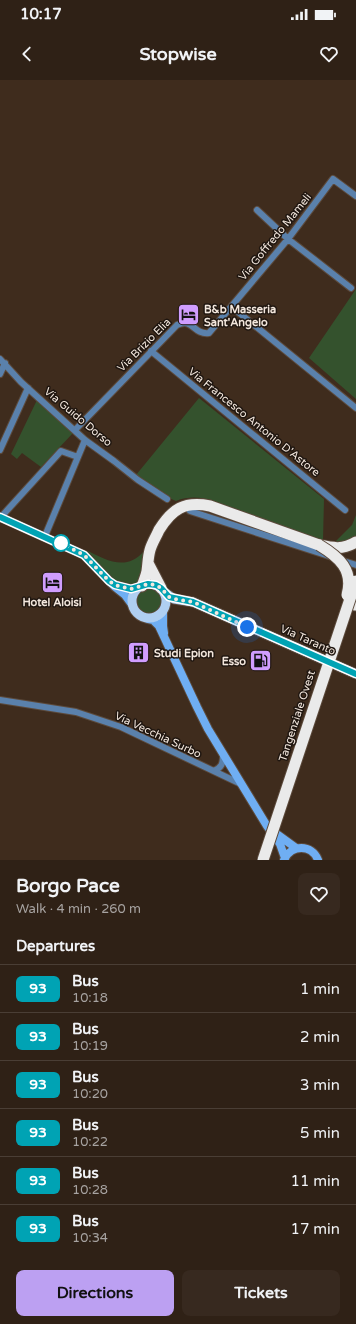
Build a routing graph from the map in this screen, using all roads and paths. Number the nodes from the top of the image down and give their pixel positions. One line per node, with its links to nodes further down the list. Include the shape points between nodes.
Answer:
1 (356, 196): 3 (street, Via Goffredo Mameli, via 334,179)
2 (257, 210): 3 (street)
3 (288, 238): 4 (street); 5 (street, Via Goffredo Mameli)
4 (351, 288)
5 (232, 307): 6 (street, Via Brizio Elia, via 208,333 203,334 189,323 182,322); 11 (street)
6 (151, 350): 12 (street, Via Brizio Elia); 17 (street, Via Francesco Antonio D'Astore)
7 (0, 359): 8 (street, Via Guido Dorso)
8 (5, 364): 9 (street); 10 (street, Via Guido Dorso)
9 (0, 374)
10 (28, 388): 12 (street, Via Guido Dorso); 14 (street)
11 (356, 408)
12 (75, 430): 13 (street, Via Guido Dorso)
13 (85, 440): 15 (street); 16 (street, Via Guido Dorso)
14 (0, 450)
15 (78, 457): 19 (street, via 61,451); 20 (street)
16 (167, 499)
17 (345, 510)
18 (190, 511): 24 (street)
19 (0, 517): 20 (street, Via Taranto)
20 (45, 536): 26 (street, Via Taranto, via 84,555)
21 (356, 542): 22 (highway, via 343,548)
22 (319, 545): 23 (highway, via 220,510 194,504 176,510 169,516 155,538); 35 (highway, bridge, via 341,561 348,583)
23 (148, 562): 27 (highway, via 147,572); 28 (highway)
24 (356, 565)
25 (356, 580): 35 (highway, Tangenziale Ovest, bridge)
26 (109, 581): 27 (street, Via Taranto, via 125,588); 30 (street, Via Taranto)
27 (140, 587): 28 (main road, Via Taranto, via 151,584); 30 (main road, via 133,594)
28 (163, 590): 31 (main road, Via Taranto, via 174,599 193,602); 32 (main road, via 167,598)
29 (356, 604): 45 (highway, Tangenziale Ovest)
30 (133, 606): 33 (main road, Via Taranto, via 139,616)
31 (206, 608): 32 (main road, Via Taranto, via 179,603); 36 (main road, Via Taranto)
32 (164, 610): 33 (main road, Via Taranto, via 155,618); 34 (street)
33 (148, 619): 34 (street, via 156,623)
34 (165, 639): 38 (street, via 196,707)
35 (331, 654): 44 (highway, Tangenziale Ovest, bridge)
36 (356, 674)
37 (0, 700): 39 (street, Via Vecchia Surbo, via 76,712 120,726)
38 (223, 755): 39 (street, via 223,764); 40 (street)
39 (214, 771): 40 (street, Via Vecchia Surbo)
40 (241, 784): 41 (street)
41 (267, 826): 42 (street); 43 (street, via 280,844)
42 (296, 848): 43 (street); 46 (street, via 308,848)
43 (285, 859)
44 (263, 860)
45 (270, 860)
46 (318, 860)

